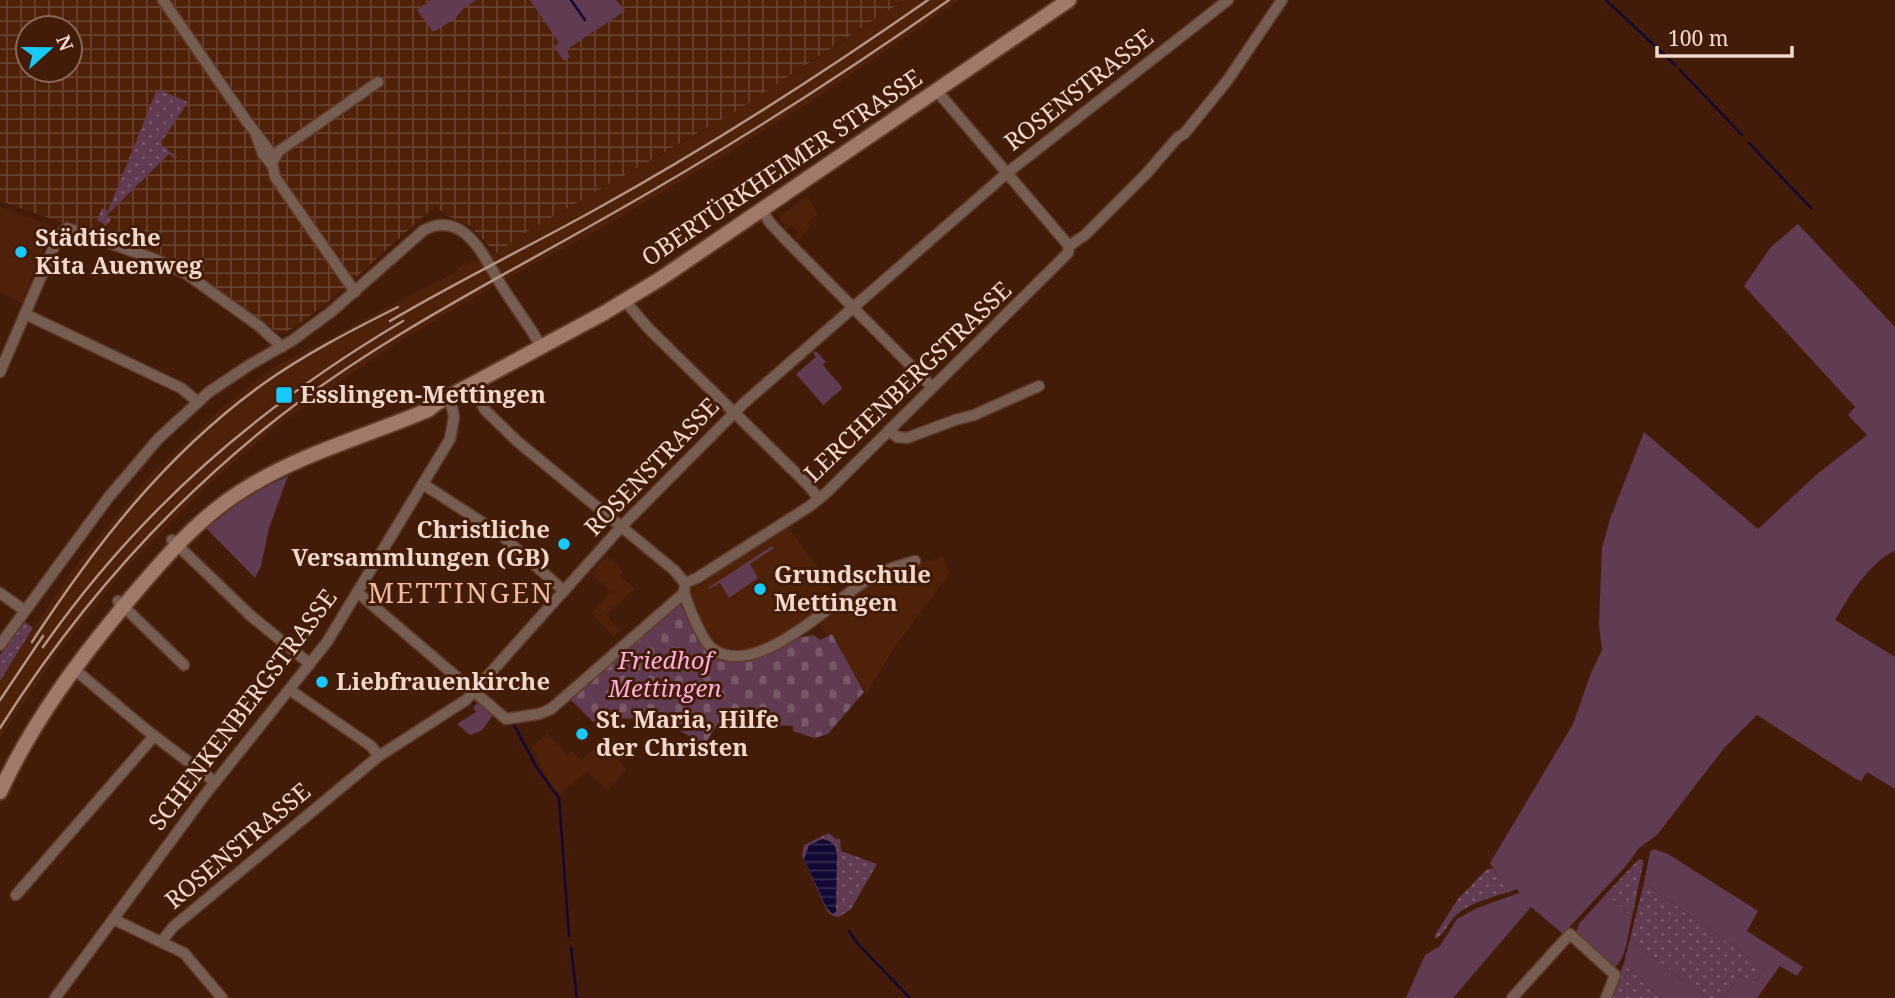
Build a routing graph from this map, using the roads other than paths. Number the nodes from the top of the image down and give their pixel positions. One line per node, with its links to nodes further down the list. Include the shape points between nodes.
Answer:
1 (163, 0): 7 (street, via 263,140)
2 (1069, 0): 6 (main road, OBERTÜRKHEIMER STRASSE)
3 (1228, 0): 8 (street, ROSENSTRASSE)
4 (1282, 0): 10 (street, LERCHENBERGSTRASSE, via 1184,134)
5 (379, 82): 7 (street)
6 (937, 91): 8 (street); 9 (main road, OBERTÜRKHEIMER STRASSE)
7 (273, 161): 11 (street, via 276,180)
8 (1007, 173): 10 (street); 13 (street, ROSENSTRASSE)
9 (763, 211): 12 (main road, OBERTÜRKHEIMER STRASSE); 13 (street)
10 (1069, 246): 20 (street, LERCHENBERGSTRASSE, via 1068,254)
11 (355, 292): 15 (street, via 424,230 450,225 476,243); 16 (street)
12 (625, 301): 15 (main road, OBERTÜRKHEIMER STRASSE); 23 (street)
13 (853, 308): 20 (street); 23 (street, ROSENSTRASSE)
14 (25, 314): 16 (street, via 66,229 186,273); 17 (street); 22 (street, via 181,388)
15 (541, 346): 18 (main road, OBERTÜRKHEIMER STRASSE)
16 (282, 347): 22 (street)
17 (0, 372)
18 (472, 386): 21 (main road, OBERTÜRKHEIMER STRASSE); 27 (street, via 485,410 513,437)
19 (1039, 386): 24 (street, via 907,438)
20 (932, 387): 24 (street, LERCHENBERGSTRASSE)
21 (443, 401): 25 (street, SCHENKENBERGSTRASSE, via 454,413 452,435); 28 (main road, OBERTÜRKHEIMER STRASSE, via 424,404 259,472 215,500)
22 (198, 402): 35 (street, via 134,466)
23 (734, 412): 26 (street); 27 (street, ROSENSTRASSE)
24 (889, 430): 26 (street, LERCHENBERGSTRASSE)
25 (423, 484): 31 (street, via 500,534); 32 (street, SCHENKENBERGSTRASSE)
26 (819, 499): 30 (street, LERCHENBERGSTRASSE)
27 (621, 527): 30 (street, via 674,570); 31 (street, ROSENSTRASSE)
28 (175, 542): 34 (main road, OBERTÜRKHEIMER STRASSE); 37 (street, via 251,616)
29 (915, 561): 30 (street, via 871,577 799,632 752,655 721,653 710,646)
30 (685, 588): 41 (street, LERCHENBERGSTRASSE, via 550,710 504,718)
31 (565, 591): 41 (street, ROSENSTRASSE)
32 (358, 592): 37 (street, SCHENKENBERGSTRASSE); 41 (street)
33 (0, 593): 35 (street)
34 (120, 604): 38 (street); 39 (main road); 44 (main road, via 61,672)
35 (24, 610): 36 (street)
36 (0, 645)
37 (310, 664): 40 (street, SCHENKENBERGSTRASSE)
38 (184, 665)
39 (73, 668): 42 (street); 46 (main road)
40 (290, 690): 43 (street); 45 (street, SCHENKENBERGSTRASSE)
41 (473, 693): 43 (street, ROSENSTRASSE)
42 (154, 736): 45 (street); 47 (street)
43 (379, 755): 49 (street, ROSENSTRASSE)
44 (0, 771)
45 (215, 782): 48 (street, SCHENKENBERGSTRASSE)
46 (0, 792)
47 (16, 895)
48 (113, 919): 49 (street, ROSENSTRASSE); 50 (street, SCHENKENBERGSTRASSE)
49 (162, 941): 51 (street, via 187,956)
50 (55, 998)
51 (222, 998)
52 (1512, 998): 53 (street, via 1570,934 1615,974)
53 (1606, 998)

